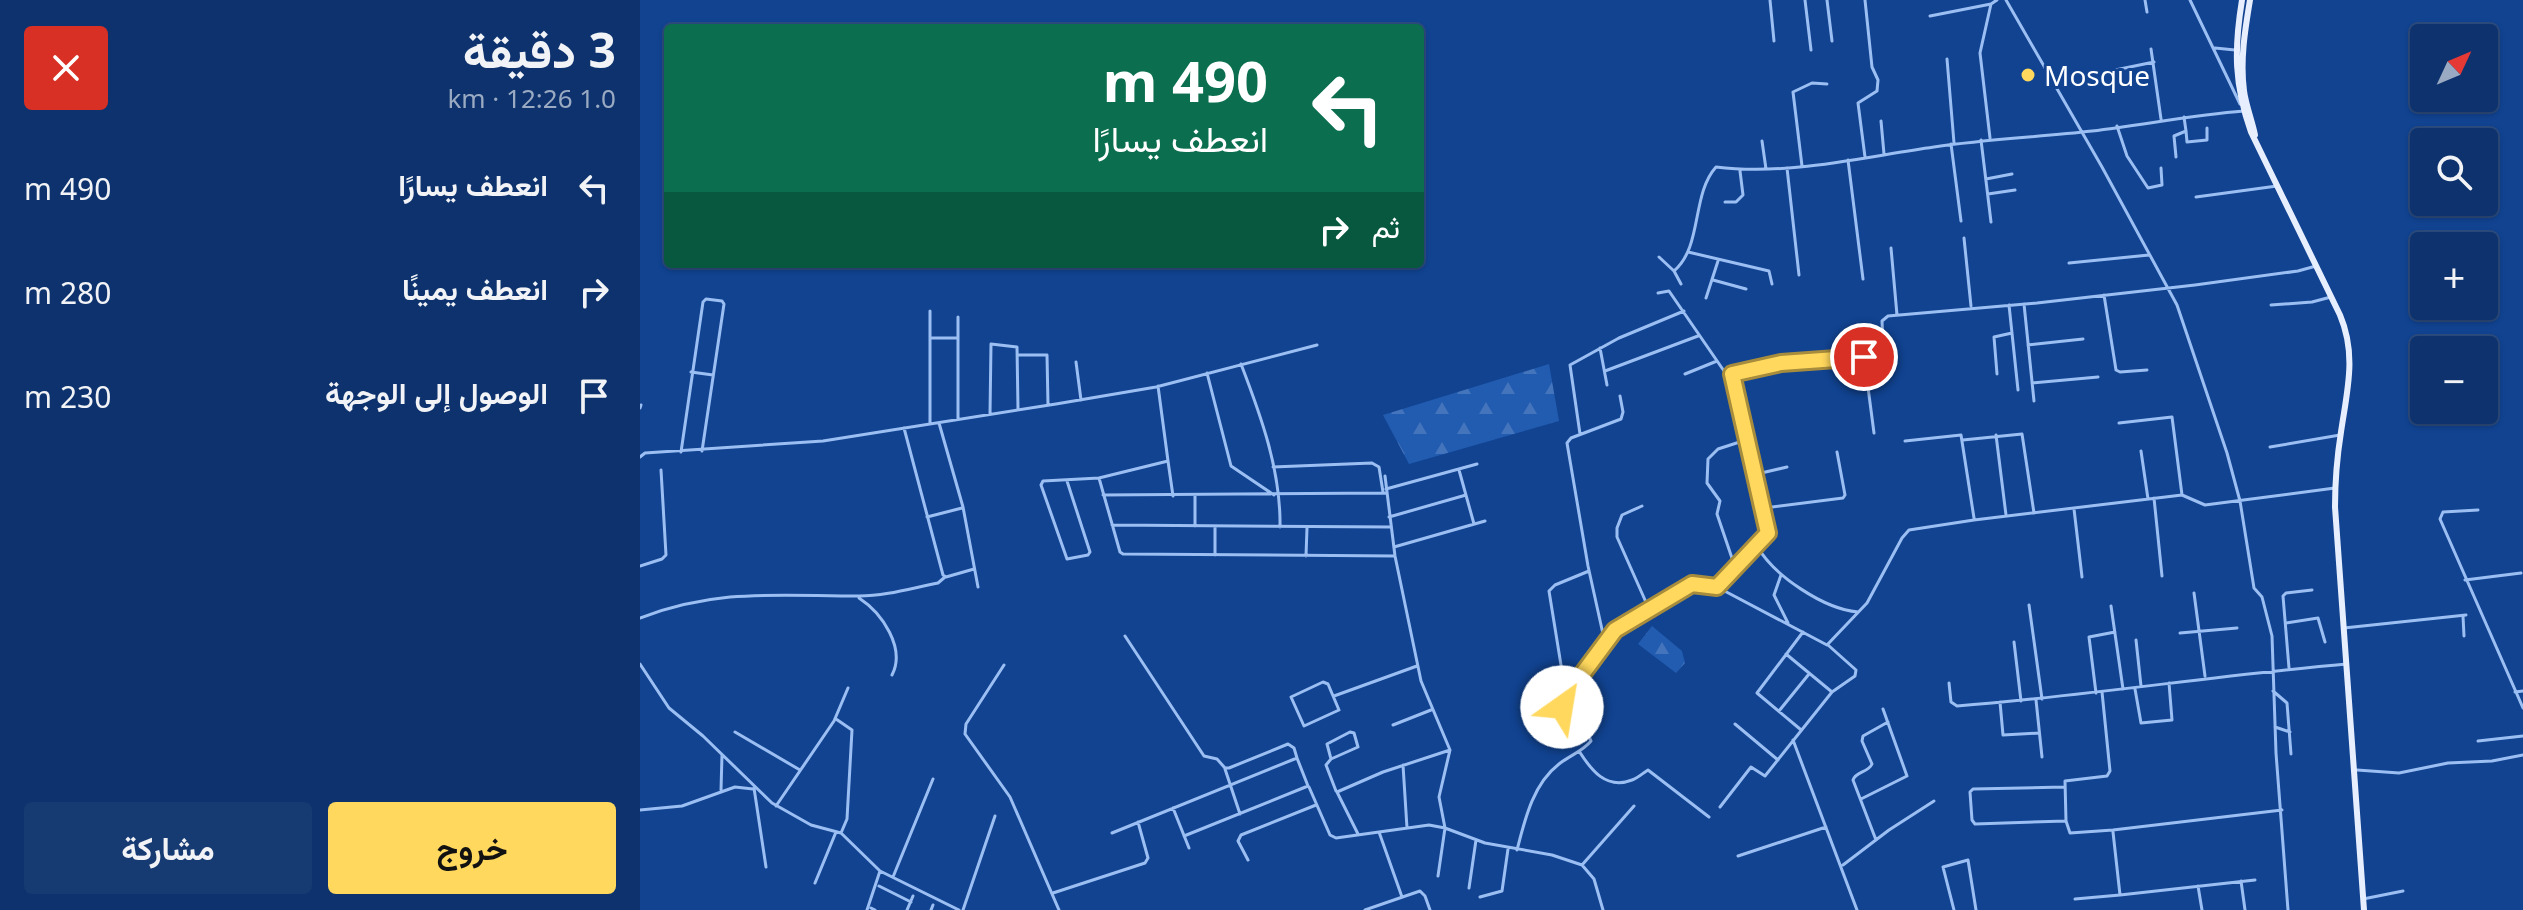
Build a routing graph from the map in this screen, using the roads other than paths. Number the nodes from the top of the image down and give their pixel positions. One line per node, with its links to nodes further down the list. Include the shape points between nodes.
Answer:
1 (1770, 0): 14 (street)
2 (1805, 0): 18 (street)
3 (1827, 0): 15 (street)
4 (1865, 0): 38 (street, via 1872,67 1879,84 1858,103)
5 (1997, 0): 11 (street)
6 (2006, 0): 31 (street)
7 (2145, 0): 12 (street)
8 (2190, 0): 16 (street)
9 (2242, 0): 19 (main road)
10 (2250, 0): 19 (main road)
11 (1991, 4): 13 (street); 32 (street, via 1980,53)
12 (2147, 12)
13 (1930, 16)
14 (1774, 41)
15 (1832, 41)
16 (2213, 47): 19 (street); 24 (street)
17 (2151, 49): 21 (street)
18 (1811, 50)
19 (2240, 50): 24 (main road, via 2237,84); 35 (main road)
20 (1947, 59): 36 (street)
21 (2154, 62): 22 (street); 26 (street)
22 (2091, 75)
23 (1827, 84): 41 (street, via 1812,83 1793,92)
24 (2243, 109): 25 (street); 35 (main road)
25 (2184, 117): 26 (street); 30 (street)
26 (2161, 119): 28 (street)
27 (1881, 121): 37 (street)
28 (2117, 126): 31 (street); 43 (street, via 2127,156 2148,188 2162,185)
29 (2207, 128): 30 (street, via 2208,140 2187,142)
30 (2186, 131): 39 (street, via 2174,136)
31 (2082, 132): 32 (street); 58 (street)
32 (1990, 139): 33 (street)
33 (1981, 140): 36 (street); 47 (street)
34 (1762, 141): 44 (street)
35 (2256, 142): 48 (main road)
36 (1953, 144): 37 (street); 53 (street)
37 (1884, 154): 38 (street)
38 (1865, 157): 40 (street)
39 (2176, 157)
40 (1848, 160): 41 (street); 65 (street)
41 (1802, 166): 42 (street)
42 (1787, 168): 44 (street); 64 (street)
43 (2161, 168)
44 (1766, 169): 45 (street)
45 (1740, 171): 52 (street, via 1743,197); 57 (street, via 1713,170)
46 (2012, 174): 47 (street)
47 (1986, 179): 50 (street)
48 (2277, 186): 51 (street); 62 (main road)
49 (2015, 190): 50 (street)
50 (1988, 194): 54 (street)
51 (2196, 197)
52 (1725, 202)
53 (1961, 221)
54 (1991, 222)
55 (1964, 238): 78 (street)
56 (1891, 248): 81 (street)
57 (1688, 252): 60 (street); 63 (street)
58 (2149, 255): 61 (street); 69 (street)
59 (1659, 257): 63 (street)
60 (1718, 261): 66 (street); 68 (street, via 1769,271)
61 (2069, 263)
62 (2316, 266): 69 (street); 73 (main road)
63 (1674, 271): 67 (street)
64 (1799, 275)
65 (1863, 279)
66 (1713, 280): 70 (street); 74 (street)
67 (1681, 284)
68 (1772, 284)
69 (2167, 287): 72 (street); 153 (street, via 2204,382)
70 (1746, 289)
71 (1658, 293): 80 (street, via 1669,290)
72 (2104, 295): 75 (street); 96 (street, via 2116,370)
73 (2331, 297): 77 (street); 123 (main road, via 2351,356)
74 (1706, 298)
75 (2024, 304): 76 (street); 89 (street)
76 (2009, 305): 78 (street); 83 (street)
77 (2271, 305)
78 (1972, 308): 81 (street)
79 (930, 311): 85 (street)
80 (1684, 311): 84 (street); 90 (street)
81 (1897, 315): 92 (street, via 1883,319 1878,353)
82 (958, 317): 86 (street)
83 (2012, 333): 102 (street, via 1994,337); 108 (street)
84 (1700, 336): 93 (street); 97 (street)
85 (930, 338): 86 (street); 118 (street)
86 (958, 338): 115 (street)
87 (2083, 339): 89 (street)
88 (1317, 345): 95 (street)
89 (2028, 345): 105 (street)
90 (1600, 348): 97 (street); 121 (street, via 1570,367)
91 (1018, 355): 112 (street, via 1047,355); 113 (street); 114 (street, via 1015,345 990,345)
92 (1864, 357): 101 (street, via 1781,363); 120 (street)
93 (1717, 361): 100 (street); 101 (street)
94 (1076, 362): 110 (street)
95 (1241, 364): 99 (street); 135 (street)
96 (2147, 370)
97 (1605, 371): 106 (street)
98 (691, 372): 103 (street); 103 (street, via 703,302 722,301); 130 (street)
99 (1207, 373): 107 (street); 147 (street, via 1231,466)
100 (1685, 374)
101 (1732, 374): 124 (street)
102 (1997, 374)
103 (713, 375): 128 (street)
104 (2098, 377): 105 (street)
105 (2032, 383): 111 (street)
106 (1607, 385)
107 (1158, 386): 110 (street); 133 (street)
108 (2018, 390)
109 (1620, 396): 121 (street, via 1621,419)
110 (1081, 400): 112 (street)
111 (2034, 401)
112 (1048, 405): 113 (street)
113 (1018, 410): 114 (street)
114 (990, 414): 115 (street)
115 (958, 419): 116 (street)
116 (939, 423): 118 (street); 155 (street)
117 (2119, 423): 149 (street, via 2172,417)
118 (930, 424): 119 (street)
119 (904, 428): 128 (street); 161 (street)
120 (1874, 433)
121 (1580, 435): 180 (street, via 1567,443)
122 (1996, 435): 125 (street); 159 (street, via 2023,436); 160 (street)
123 (2340, 435): 127 (street); 143 (main road)
124 (1749, 439): 139 (street); 178 (street, via 1718,449 1708,459 1707,484 1720,501 1717,514)
125 (1963, 440): 126 (street, via 1959,435); 163 (street)
126 (1905, 441)
127 (2270, 447)
128 (702, 451): 130 (street)
129 (2141, 451): 152 (street)
130 (681, 452): 132 (street)
131 (1837, 452): 156 (street, via 1843,498)
132 (640, 457)
133 (1168, 461): 141 (street); 150 (street)
134 (1477, 464): 137 (street)
135 (1273, 467): 144 (street, via 1372,463 1379,467); 147 (street)
136 (1787, 467): 139 (street)
137 (1459, 469): 144 (street); 148 (street)
138 (661, 470): 177 (street, via 666,555)
139 (1757, 474): 156 (street)
140 (1385, 476): 144 (street)
141 (1099, 478): 142 (street); 145 (street)
142 (1067, 481): 142 (street, via 1041,485 1068,560 1090,552)
143 (2335, 488): 153 (street); 200 (main road)
144 (1385, 492): 147 (street); 162 (street)
145 (1103, 495): 150 (street); 166 (street)
146 (1195, 495): 147 (street); 150 (street); 167 (street)
147 (1276, 495): 169 (street)
148 (1466, 495): 162 (street); 165 (street)
149 (2182, 495): 151 (street); 153 (street, via 2203,505)
150 (1173, 496)
151 (2154, 498): 152 (street); 183 (street)
152 (2148, 499): 157 (street)
153 (2240, 501): 218 (street, via 2254,588 2262,597 2271,633)
154 (1642, 506): 194 (street, via 1622,515 1617,537)
155 (963, 507): 161 (street); 179 (street)
156 (1764, 508): 172 (street, via 1769,531)
157 (2074, 509): 159 (street); 185 (street)
158 (2478, 510): 186 (street, via 2443,512 2439,518)
159 (2034, 513): 160 (street)
160 (2006, 516): 163 (street)
161 (927, 517): 184 (street)
162 (1389, 517): 170 (street)
163 (1974, 520): 195 (street, via 1909,530)
164 (1485, 521): 165 (street)
165 (1474, 524): 173 (street)
166 (1112, 525): 167 (street); 174 (street, via 1123,554)
167 (1195, 526): 168 (street)
168 (1215, 527): 169 (street); 174 (street)
169 (1280, 527): 171 (street)
170 (1391, 527): 171 (street); 173 (street)
171 (1307, 528): 175 (street)
172 (1757, 546): 178 (street); 182 (street)
173 (1394, 547): 176 (street)
174 (1215, 556): 175 (street)
175 (1306, 556): 176 (street)
176 (1395, 556): 216 (street)
177 (640, 566)
178 (1735, 568): 188 (street)
179 (974, 569): 184 (street); 187 (street)
180 (1589, 571): 210 (street); 235 (street, via 1549,591)
181 (2521, 573): 186 (street)
182 (1781, 575): 195 (street, via 1840,609); 197 (street, via 1774,595)
183 (2162, 576)
184 (945, 577): 191 (street, via 938,583)
185 (2082, 577)
186 (2465, 580): 232 (street)
187 (978, 587)
188 (1717, 587): 194 (street, via 1692,584); 197 (street)
189 (2312, 590): 198 (street, via 2284,595)
190 (2194, 593): 201 (street)
191 (855, 596): 196 (street, via 717,597); 220 (street, via 873,610 897,648)
192 (2029, 605): 236 (street)
193 (2111, 606): 203 (street)
194 (1649, 609): 210 (street, via 1615,630)
195 (1859, 612): 211 (street)
196 (640, 618)
197 (1788, 623): 202 (street)
198 (2286, 623): 209 (street, via 2318,618); 217 (street)
199 (2237, 628): 201 (street)
200 (2344, 628): 206 (street, via 2464,616); 214 (main road)
201 (2199, 631): 204 (street); 221 (street)
202 (1803, 632): 211 (street); 212 (street)
203 (2115, 632): 227 (street); 233 (street, via 2089,637)
204 (2180, 633)
205 (1125, 636): 265 (street, via 1201,753)
206 (2464, 636)
207 (2136, 640): 224 (street)
208 (2014, 642): 237 (street)
209 (2325, 642)
210 (1605, 643): 235 (street)
211 (1828, 645): 230 (street, via 1857,672)
212 (1786, 654): 219 (street); 242 (street, via 1757,692)
213 (640, 664): 258 (street, via 669,708)
214 (2347, 664): 217 (street); 267 (main road)
215 (1004, 665): 318 (street, via 966,724 965,734 1010,797)
216 (1417, 666): 234 (street); 241 (street)
217 (2289, 668): 218 (street)
218 (2272, 670): 221 (street); 228 (street)
219 (1809, 674): 230 (street); 242 (street)
220 (892, 675)
221 (2206, 678): 223 (street)
222 (1949, 683): 238 (street, via 1954,705)
223 (2169, 683): 224 (street); 225 (street, via 2171,720 2141,723)
224 (2141, 686): 225 (street)
225 (2135, 687): 227 (street)
226 (848, 688): 243 (street)
227 (2123, 689): 231 (street)
228 (2273, 691): 247 (street); 250 (street, via 2287,703)
229 (2523, 691): 232 (street)
230 (1832, 692): 248 (street)
231 (2102, 692): 233 (street); 271 (street, via 2110,772 2067,780)
232 (2515, 692): 239 (street)
233 (2096, 693): 236 (street)
234 (1334, 696): 234 (street, via 1337,712 1306,726 1291,698 1323,682)
235 (1566, 696): 256 (street, via 1563,709 1590,737)
236 (2039, 700): 237 (street); 251 (street)
237 (2021, 701): 238 (street)
238 (2000, 702): 251 (street, via 2003,735)
239 (2523, 708)
240 (1883, 709): 244 (street)
241 (1431, 710): 246 (street); 255 (street)
242 (1778, 712): 248 (street)
243 (836, 719): 266 (street); 293 (street, via 852,730 847,819)
244 (1888, 722): 275 (street, via 1862,738 1872,764 1853,777); 275 (street, via 1907,776)
245 (1735, 724): 263 (street)
246 (1393, 725)
247 (2275, 727): 250 (street); 283 (street)
248 (1801, 730): 253 (street)
249 (735, 732): 266 (street)
250 (2290, 732): 257 (street)
251 (2039, 733): 260 (street)
252 (2523, 736): 254 (street)
253 (1793, 740): 263 (street); 289 (street)
254 (2478, 741)
255 (1450, 750): 264 (street); 291 (street, via 1439,797)
256 (1579, 751): 286 (street, via 1606,781 1628,781 1648,770); 302 (street, via 1541,786)
257 (2291, 754)
258 (722, 755): 272 (street); 273 (street)
259 (2523, 755): 267 (street, via 2399,773)
260 (2042, 757)
261 (1297, 758): 265 (street, via 1288,744); 269 (street); 270 (street)
262 (1331, 759): 262 (street, via 1329,741 1354,733 1358,747); 274 (street, via 1326,765)
263 (1779, 760): 280 (street, via 1765,776 1751,768)
264 (1403, 765): 274 (street); 290 (street)
265 (1225, 768): 269 (street)
266 (800, 770): 278 (street)
267 (2354, 770): 324 (main road)
268 (933, 779): 310 (street)
269 (1229, 785): 281 (street); 284 (street)
270 (1308, 786): 277 (street); 284 (street)
271 (2064, 787): 287 (street); 287 (street, via 1970,792 1974,823)
272 (754, 788): 273 (street); 278 (street); 307 (street)
273 (721, 790): 282 (street, via 682,806)
274 (1337, 792): 296 (street)
275 (1861, 799): 299 (street)
276 (1934, 801): 299 (street)
277 (1316, 805): 296 (street, via 1330,835); 304 (street, via 1241,835 1238,841)
278 (776, 806): 293 (street)
279 (1634, 806): 305 (street)
280 (1720, 807)
281 (1173, 808): 288 (street); 297 (street)
282 (640, 810)
283 (2282, 810): 292 (street); 338 (street)
284 (1240, 814): 297 (street)
285 (995, 816): 328 (street)
286 (1709, 817)
287 (2066, 821): 292 (street, via 2071,833)
288 (1138, 822): 295 (street); 318 (street, via 1145,863)
289 (1827, 826): 303 (street); 306 (street)
290 (1407, 828): 291 (street); 294 (street)
291 (1445, 828): 298 (street); 309 (street)
292 (2113, 830): 319 (street)
293 (838, 832): 308 (street); 313 (street)
294 (1379, 832): 296 (street); 321 (street)
295 (1112, 833)
296 (1358, 835)
297 (1184, 836): 300 (street)
298 (1476, 840): 301 (street); 316 (street)
299 (1876, 840): 306 (street)
300 (1189, 848)
301 (1508, 849): 302 (street); 322 (street, via 1502,890)
302 (1517, 850): 305 (street)
303 (1738, 856)
304 (1248, 860)
305 (1582, 865): 332 (street, via 1594,879)
306 (1842, 866): 333 (street)
307 (766, 867)
308 (880, 871): 310 (street); 326 (street)
309 (1438, 876)
310 (893, 877): 328 (street)
311 (2255, 880): 312 (street)
312 (2241, 881): 315 (street); 337 (street)
313 (815, 883)
314 (879, 886): 325 (street)
315 (2198, 886): 319 (street); 336 (street)
316 (1469, 888)
317 (2403, 891): 324 (street)
318 (1053, 893): 329 (street)
319 (2120, 895): 323 (street)
320 (913, 896): 325 (street)
321 (1402, 897): 330 (street); 331 (street, via 1422,892)
322 (1480, 897)
323 (2075, 899)
324 (2363, 899): 339 (main road)
325 (911, 902): 327 (street)
326 (871, 909)
327 (907, 910)
328 (961, 910)
329 (1059, 910)
330 (1365, 910)
331 (1430, 910)
332 (1603, 910)
333 (1857, 910)
334 (1954, 910): 335 (street, via 1943,867 1968,860)
335 (1976, 910)
336 (2202, 910)
337 (2245, 910)
338 (2288, 910)
339 (2364, 910)

